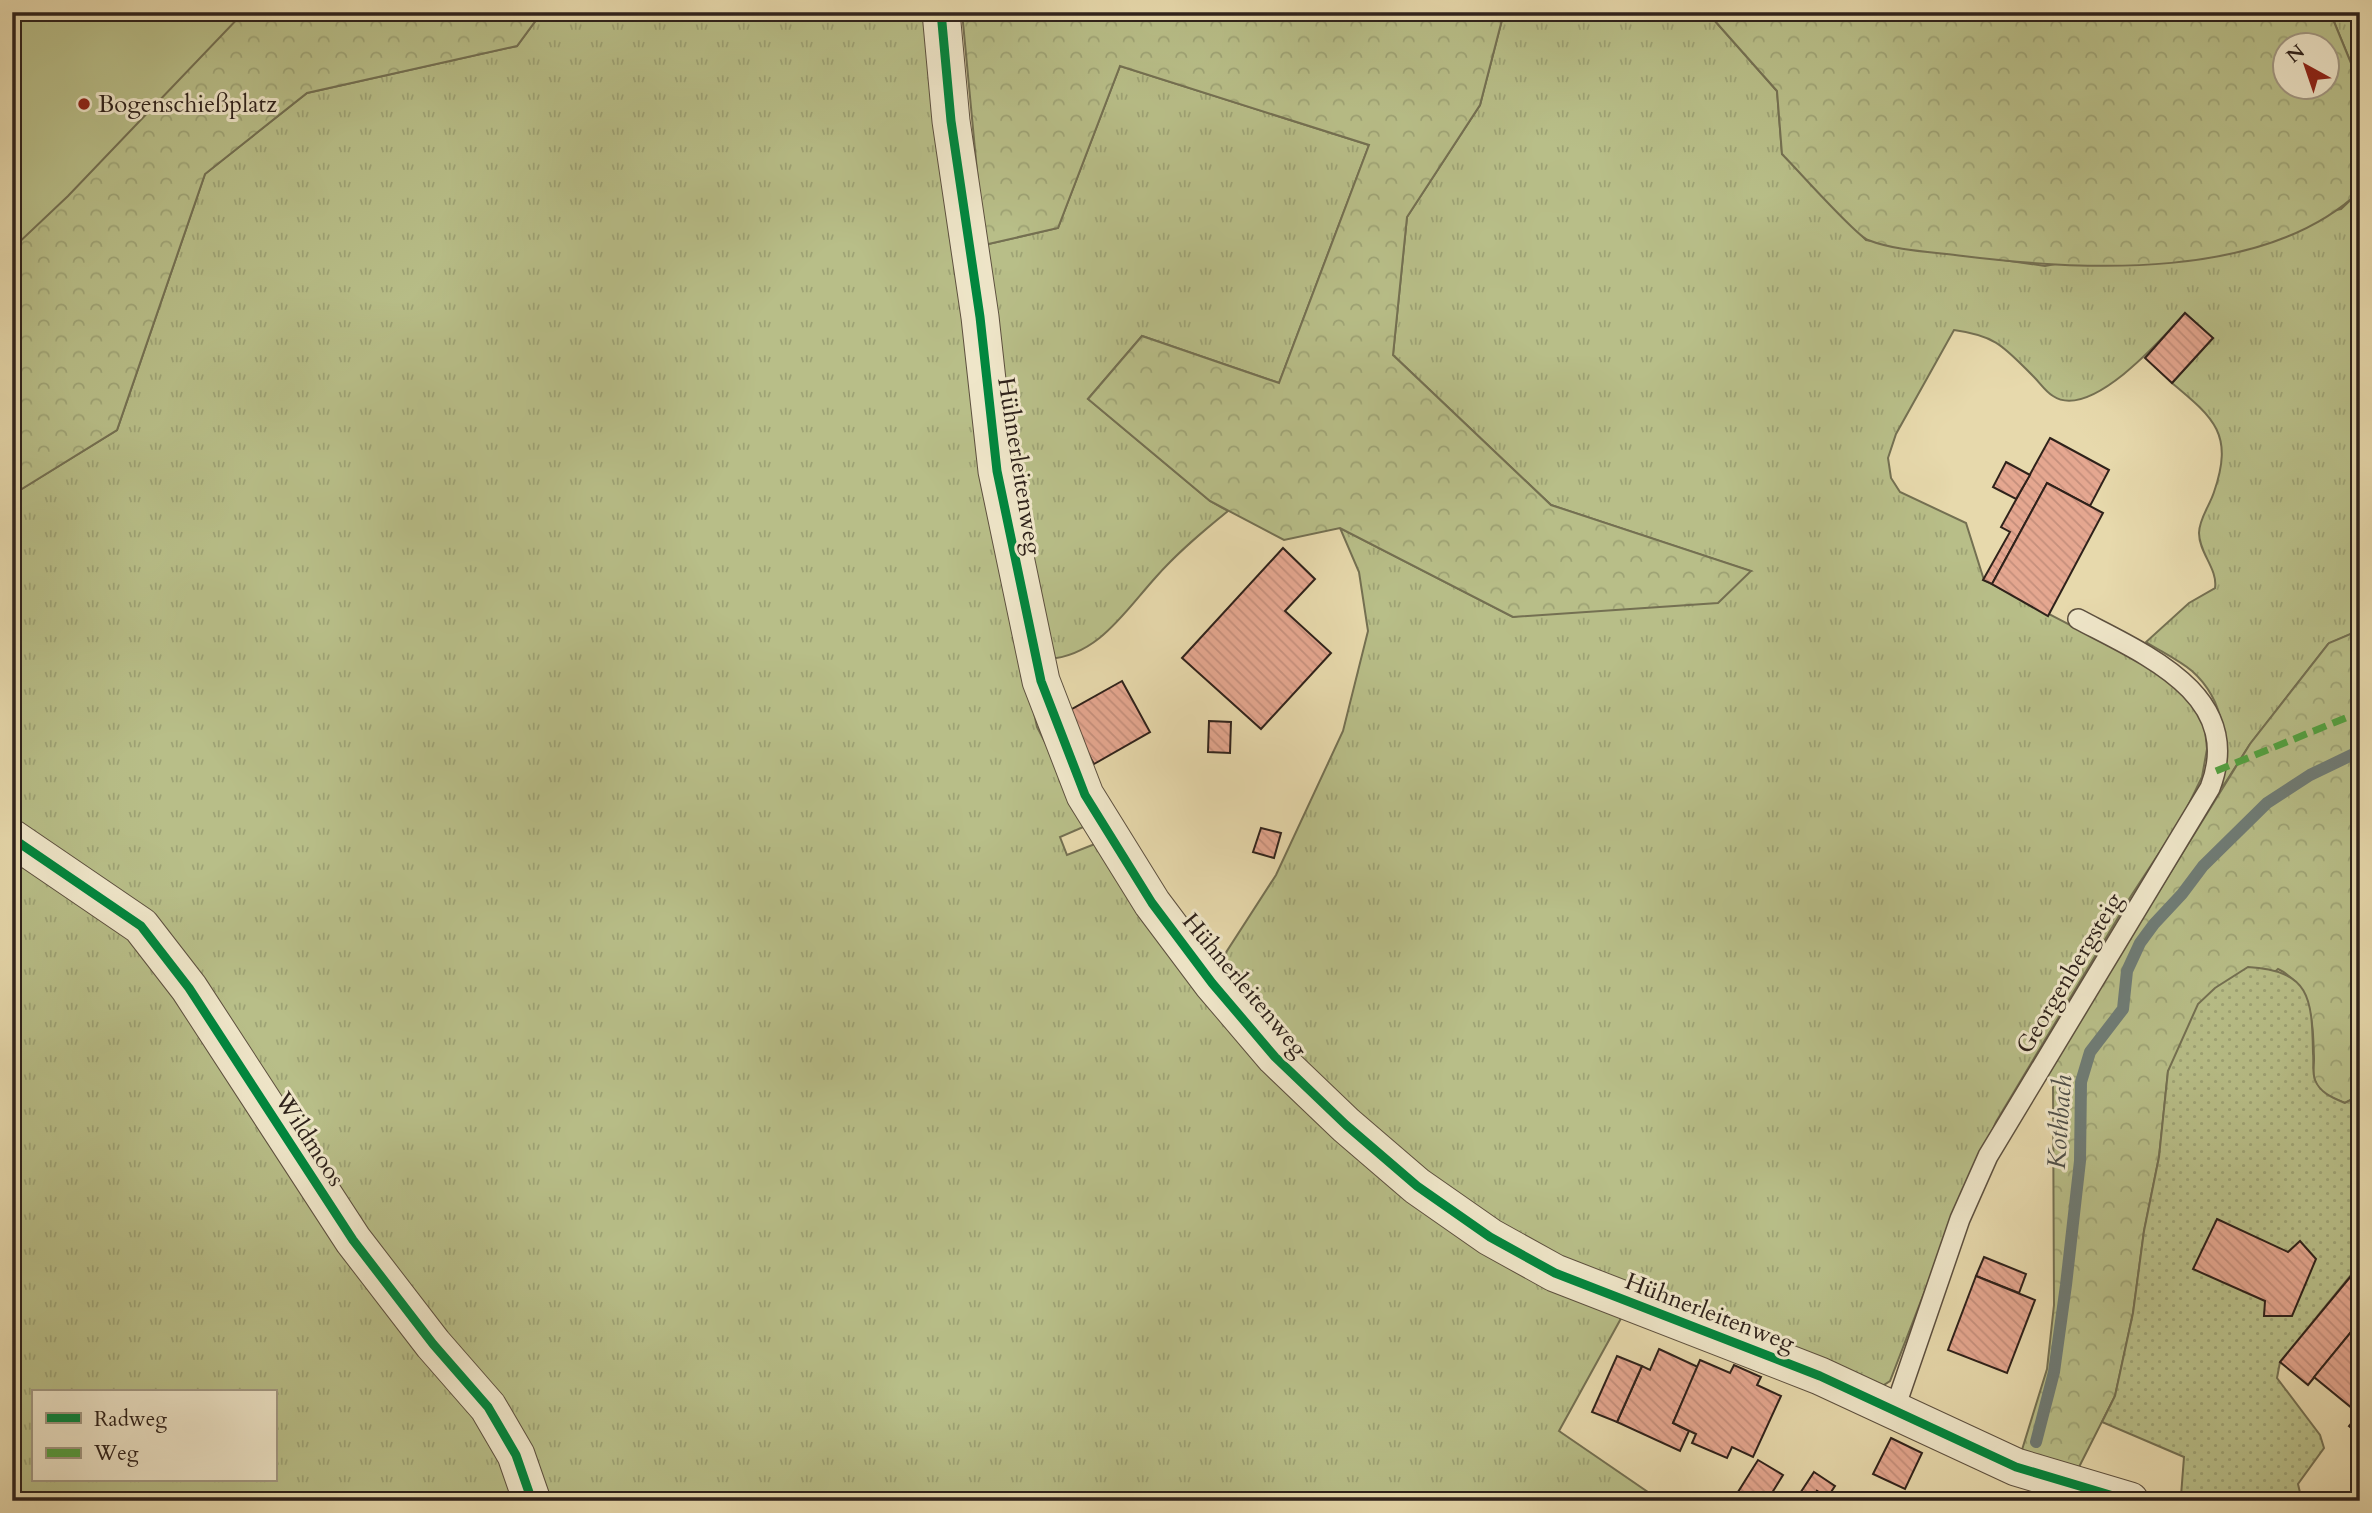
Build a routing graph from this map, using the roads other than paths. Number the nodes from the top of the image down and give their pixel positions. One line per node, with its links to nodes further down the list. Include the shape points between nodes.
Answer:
1 (941, 12): 4 (street, Hühnerleitenweg, via 997,471 1041,681 1085,795 1152,903 1212,984 1275,1057 1417,1186 1490,1237 1555,1273 1821,1376)
2 (2078, 619): 4 (lane, Georgenbergsteig, via 2134,648 2186,683 2214,726 2217,771 1988,1156 1960,1219)
3 (12, 838): 5 (street, Wildmoos, via 141,926 189,988 353,1240 488,1407 516,1455)
4 (1894, 1412): 6 (street, Hühnerleitenweg, via 2016,1467)
5 (532, 1501)
6 (2130, 1501)

